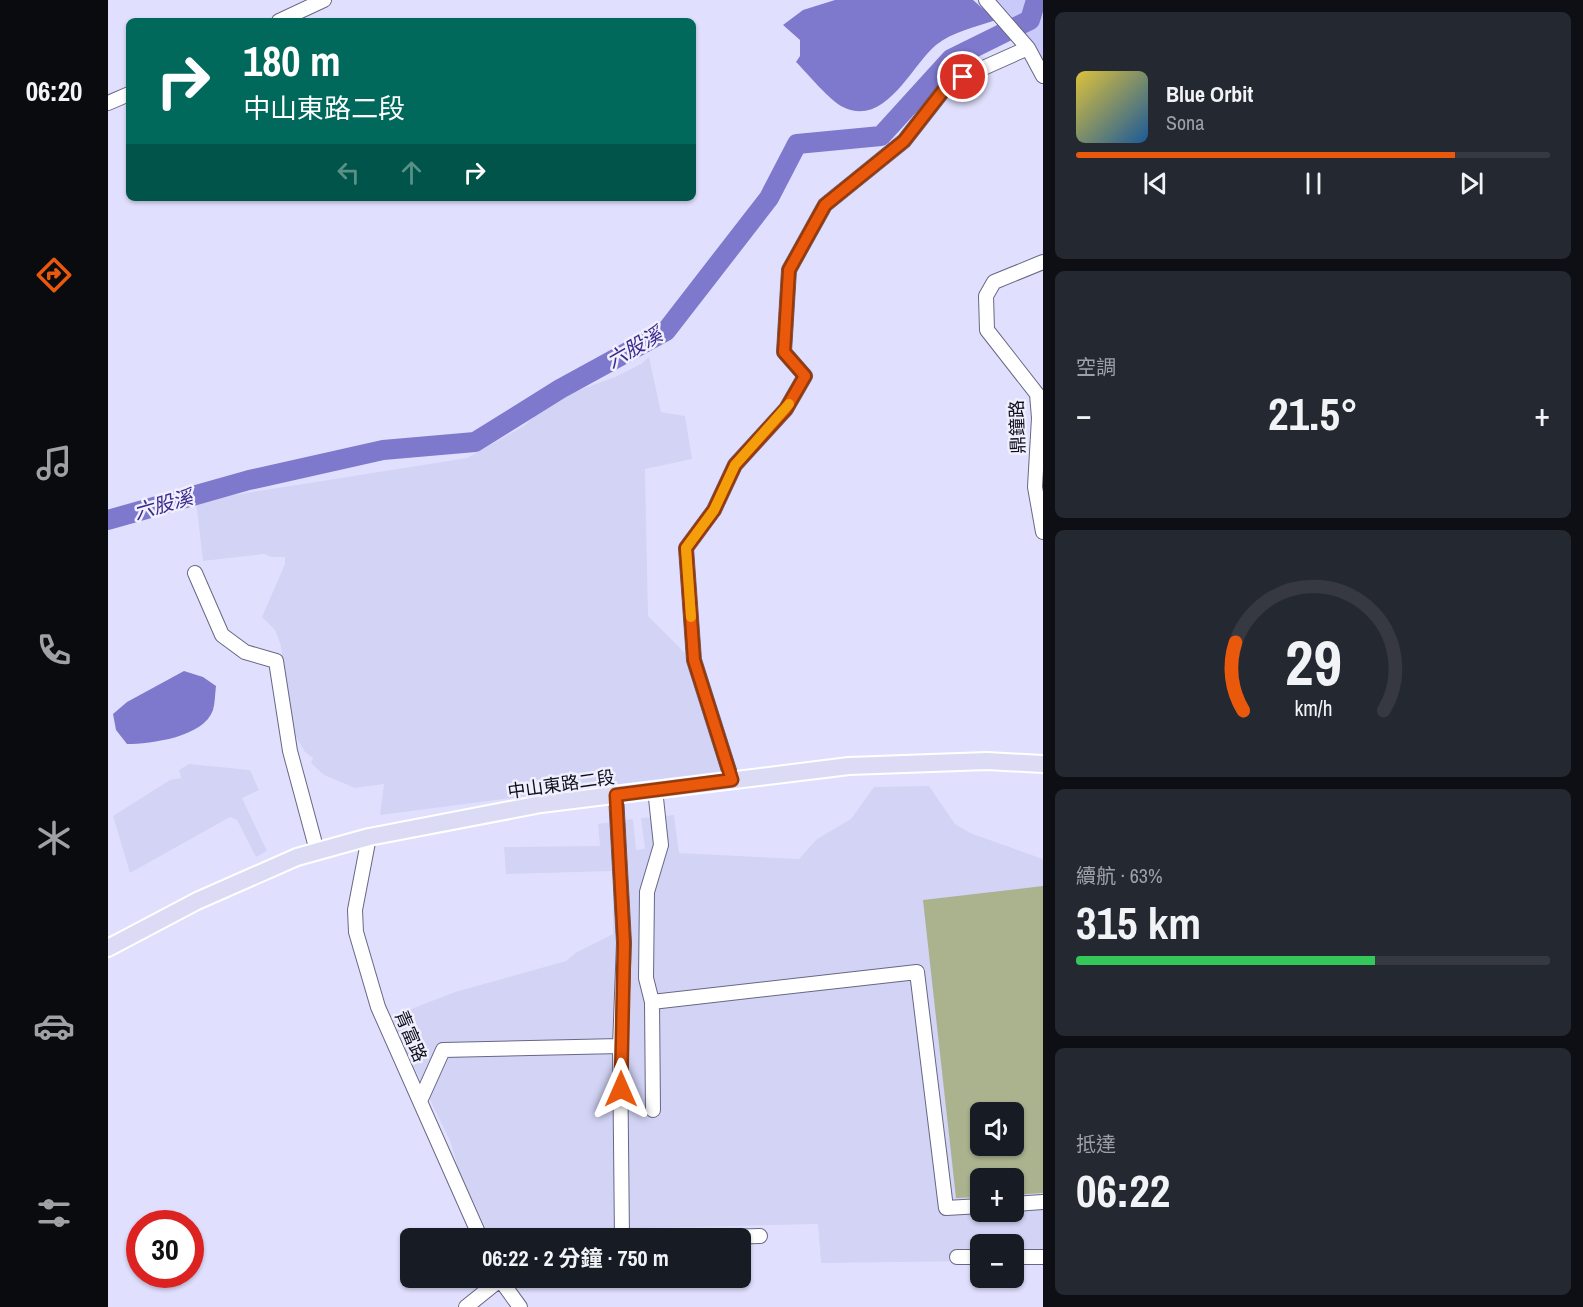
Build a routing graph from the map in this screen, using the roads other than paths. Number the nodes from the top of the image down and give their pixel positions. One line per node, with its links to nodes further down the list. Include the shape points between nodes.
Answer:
1 (324, 0): 3 (street)
2 (986, 0): 4 (street)
3 (285, 18)
4 (1028, 48): 5 (street); 14 (street, via 963,77 943,91 904,141 825,205 789,270 784,352 805,376 786,409 735,465 714,510 686,548 694,660)
5 (1043, 76)
6 (126, 95): 7 (street)
7 (108, 103)
8 (1043, 262): 10 (street, 鼎鐘路, via 994,282 986,296 987,330)
9 (1043, 380): 10 (street)
10 (1037, 394): 11 (street, 鼎鐘路, via 1035,487)
11 (1043, 532)
12 (195, 573): 18 (street, via 222,635 245,652 276,661 290,751)
13 (1043, 764): 14 (main road, 中山東路二段, via 987,761 849,766)
14 (732, 780): 15 (main road, 中山東路二段)
15 (655, 789): 16 (main road, 中山東路二段); 20 (street, via 661,845 647,892 646,978)
16 (616, 795): 17 (main road, 中山東路二段, via 541,804); 21 (street, via 624,943)
17 (369, 837): 18 (main road, 中山東路二段); 22 (street, 青富路, via 356,932 378,1007)
18 (317, 851): 19 (main road, 中山東路二段, via 197,901)
19 (108, 948)
20 (652, 1002): 23 (street); 26 (street, via 917,972 946,1208)
21 (620, 1047): 22 (street, via 443,1050); 28 (street)
22 (420, 1101): 27 (street, 青富路)
23 (653, 1110)
24 (1043, 1202): 25 (street)
25 (1024, 1203)
26 (970, 1207)
27 (476, 1228)
28 (622, 1228)
29 (751, 1236): 30 (street)
30 (760, 1236)
31 (957, 1257): 32 (street)
32 (970, 1257)
33 (1024, 1257): 34 (street)
34 (1043, 1257)
35 (488, 1288): 37 (street)
36 (507, 1288): 38 (street)
37 (466, 1307)
38 (520, 1307)

